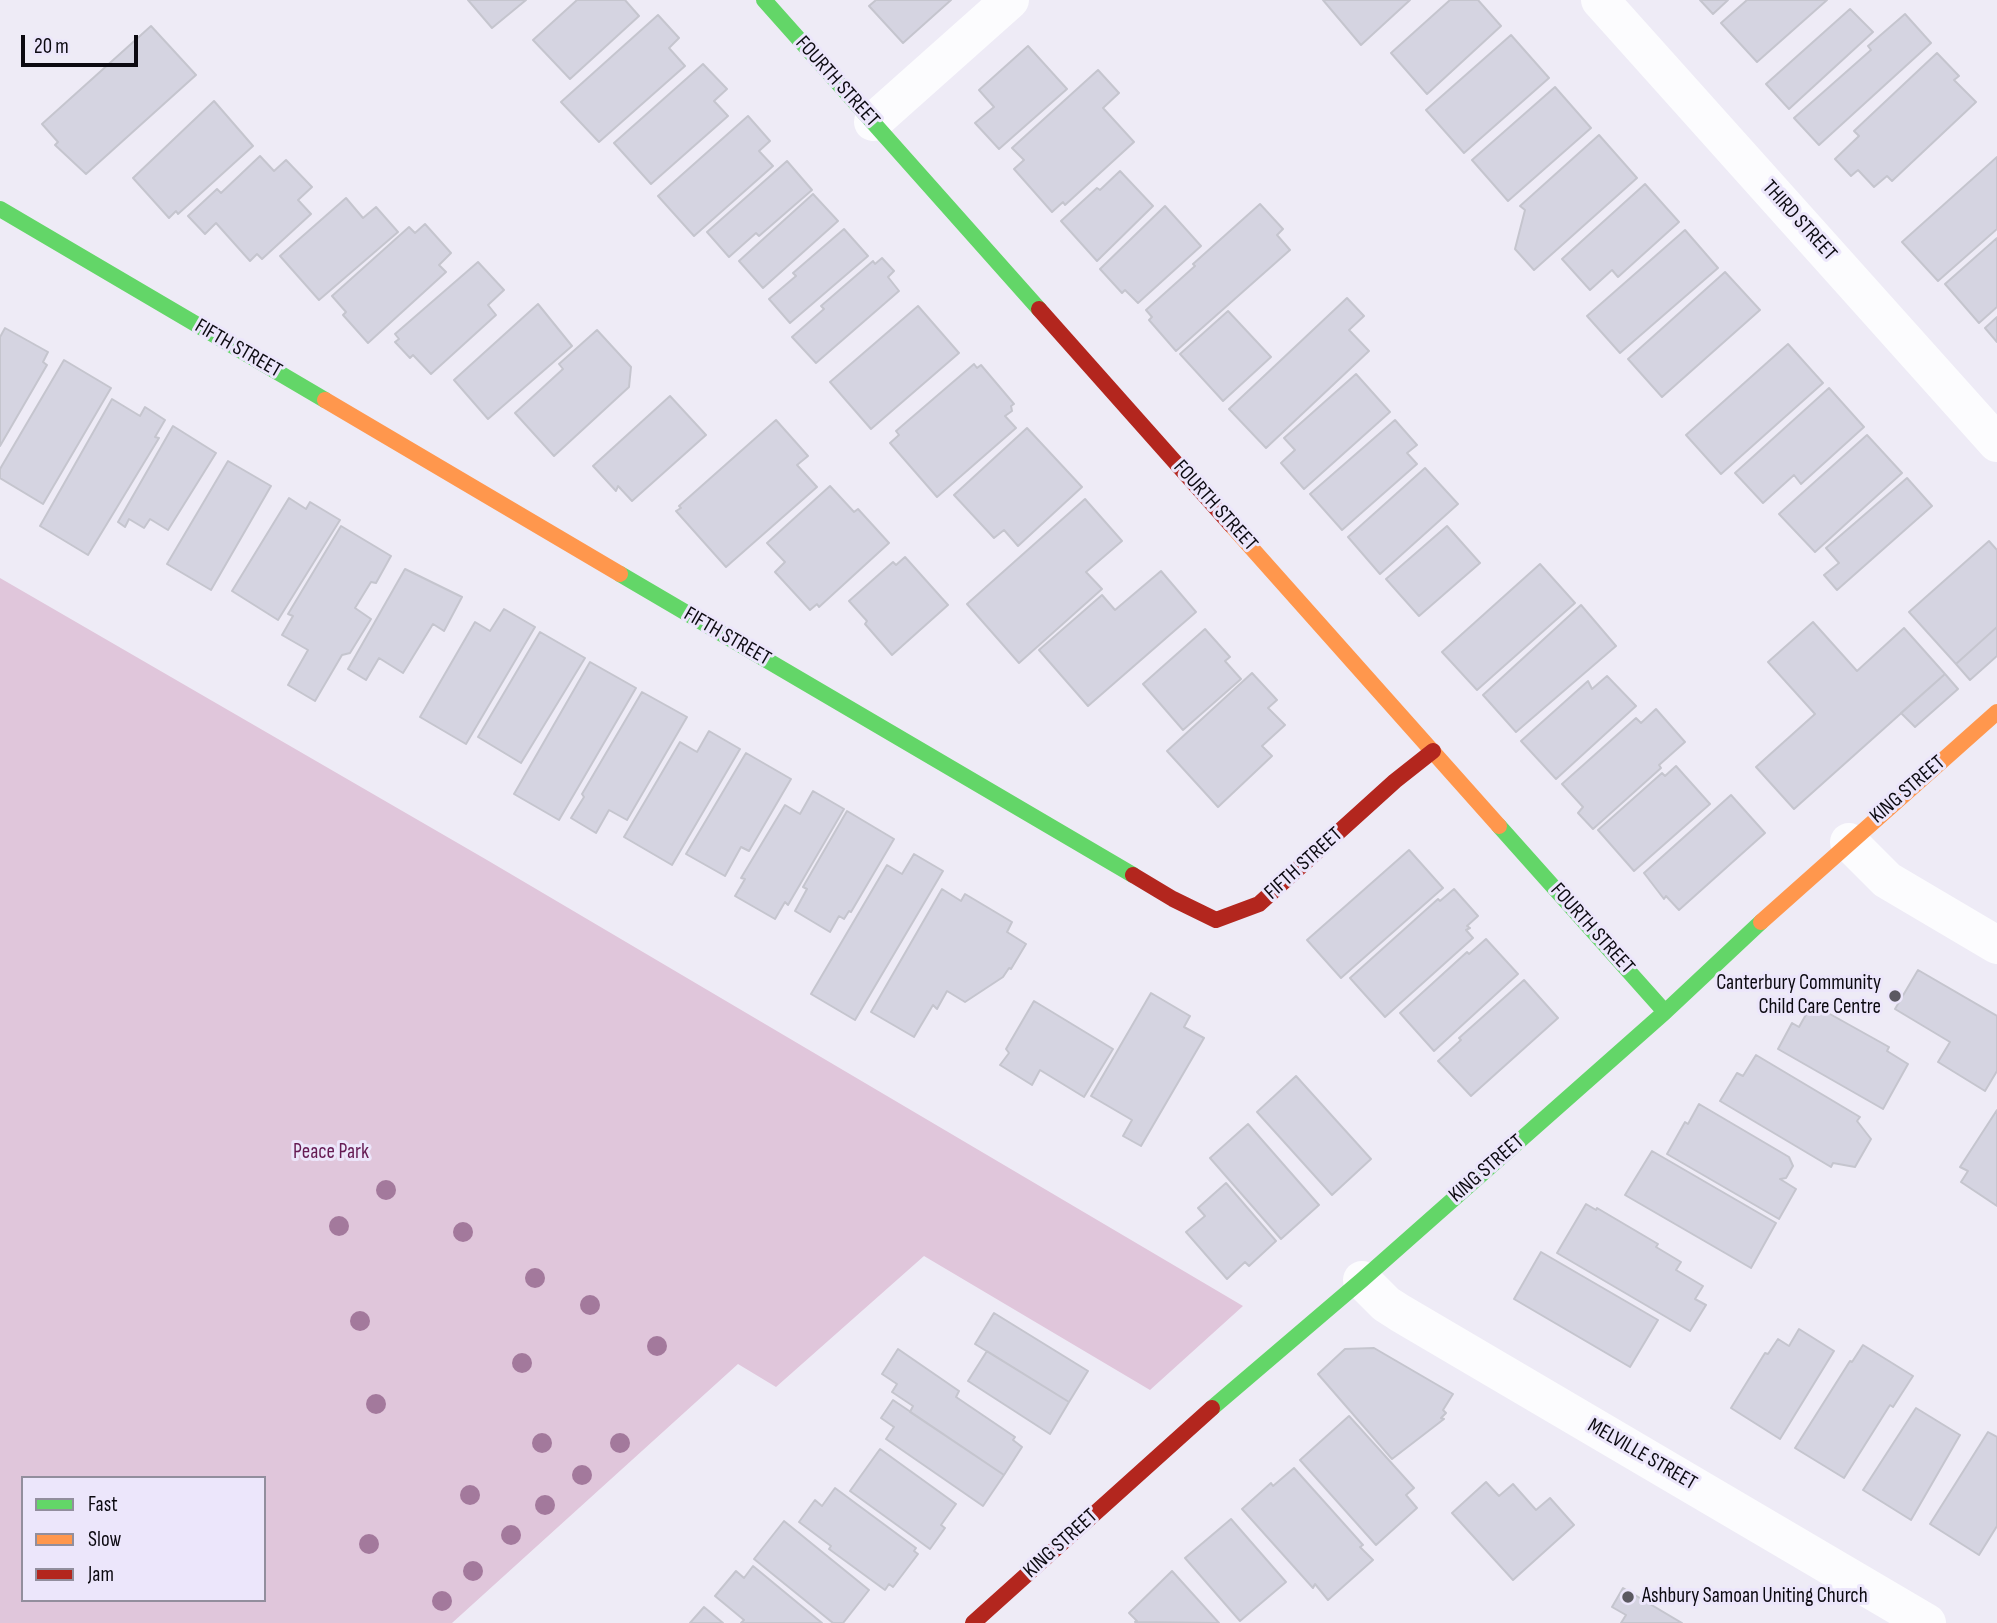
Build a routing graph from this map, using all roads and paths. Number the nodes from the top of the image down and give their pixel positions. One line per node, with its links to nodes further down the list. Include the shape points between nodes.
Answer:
1 (764, 0): 4 (street, FOURTH STREET)
2 (1010, 0): 4 (street)
3 (1600, 0): 6 (street, THIRD STREET)
4 (873, 122): 8 (street, FOURTH STREET)
5 (0, 209): 8 (street, FIFTH STREET, via 1173,899 1216,920 1259,904)
6 (1997, 443)
7 (1997, 712): 9 (street, KING STREET)
8 (1433, 751): 11 (street, FOURTH STREET)
9 (1849, 842): 10 (street, via 1887,880); 11 (street, KING STREET)
10 (1997, 945)
11 (1665, 1012): 12 (street, KING STREET)
12 (1362, 1280): 13 (street, KING STREET); 14 (street, MELVILLE STREET, via 1400,1314)
13 (973, 1623)
14 (1927, 1623)

